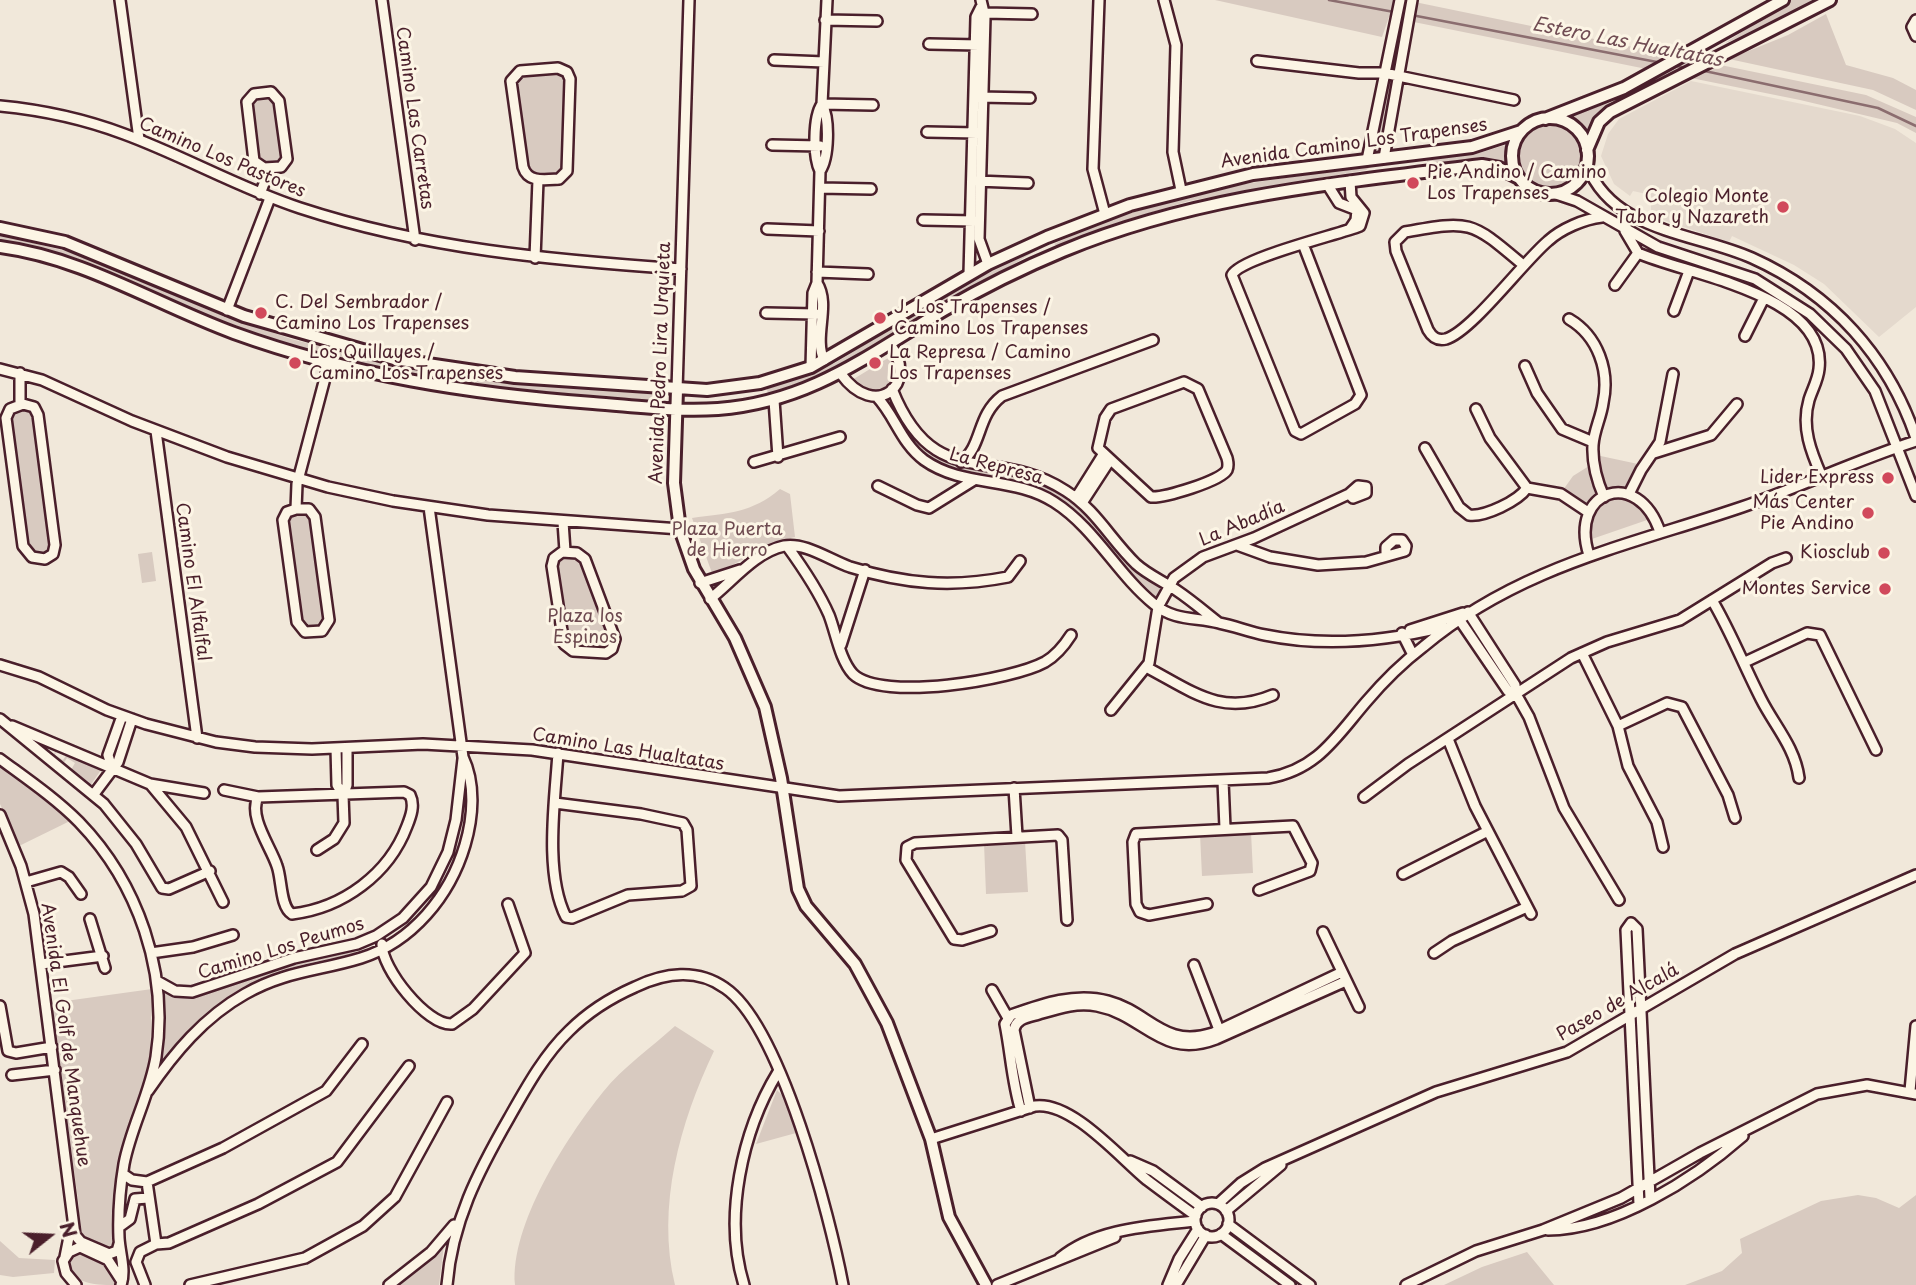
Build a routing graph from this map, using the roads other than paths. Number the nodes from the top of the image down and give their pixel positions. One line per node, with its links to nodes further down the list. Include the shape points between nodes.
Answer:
1 (120, 0): 34 (street)
2 (382, 0): 66 (street, Camino Las Carretas)
3 (689, 0): 74 (street, Avenida Pedro Lira Urquieta)
4 (1099, 0): 55 (street, via 1093,169)
5 (1164, 0): 51 (street, via 1176,45 1173,158)
6 (1400, 0): 22 (street)
7 (1412, 0): 23 (street)
8 (1783, 0): 30 (main road, via 1646,76)
9 (1830, 0): 37 (main road, via 1606,114)
10 (826, 1): 13 (street)
11 (982, 7): 12 (street); 18 (street)
12 (1032, 14)
13 (825, 20): 15 (street); 21 (street)
14 (1916, 20): 16 (street, via 1912,27)
15 (877, 21)
16 (1916, 36)
17 (929, 44): 18 (street)
18 (980, 45): 24 (street)
19 (774, 60): 21 (street)
20 (1257, 61): 22 (street, via 1359,74)
21 (824, 62): 27 (street)
22 (1384, 72): 23 (street); 39 (street)
23 (1400, 76): 26 (street); 38 (street)
24 (978, 97): 25 (street); 33 (street)
25 (1030, 98)
26 (1514, 100)
27 (822, 104): 28 (street); 36 (street, via 826,115)
28 (873, 105)
29 (0, 106): 34 (street, Camino Los Pastores, via 66,117)
30 (1545, 119): 31 (main road); 37 (main road, via 1572,126)
31 (1521, 131): 38 (main road, Avenida Camino Los Trapenses, via 1472,147); 42 (main road, via 1512,154)
32 (927, 132): 33 (street)
33 (977, 133): 45 (street)
34 (139, 139): 53 (street, Camino Los Pastores)
35 (772, 145): 36 (street)
36 (821, 146): 49 (street)
37 (1587, 150): 40 (main road)
38 (1384, 158): 39 (main road, Avenida Camino Los Trapenses); 43 (main road)
39 (1367, 160): 51 (main road, Avenida Camino Los Trapenses, via 1279,170)
40 (1587, 165): 52 (main road, via 1576,184); 109 (street, via 1602,193 1642,220 1749,257 1825,303 1876,356 1901,400)
41 (270, 168): 41 (street, via 283,166 287,157 279,98 268,92 251,96 247,105 254,161); 53 (street)
42 (1519, 178): 43 (main road, Avenida Camino Los Trapenses, via 1482,165); 52 (main road, via 1538,192)
43 (1368, 179): 46 (main road, Avenida Camino Los Trapenses)
44 (538, 180): 44 (street, via 559,179 567,171 570,79 562,68 520,71 511,81 523,170); 70 (street)
45 (976, 181): 47 (street); 58 (street)
46 (1350, 181): 48 (main road, Avenida Camino Los Trapenses); 62 (street, via 1350,194 1364,217 1360,226)
47 (1028, 183)
48 (1327, 184): 62 (street, via 1339,203 1357,210); 71 (main road, Avenida Camino Los Trapenses, via 1197,206)
49 (820, 188): 50 (street); 63 (street)
50 (871, 190)
51 (1181, 190): 55 (main road, Avenida Camino Los Trapenses)
52 (1556, 194): 54 (street)
53 (265, 196): 66 (street, Camino Los Pastores); 81 (street)
54 (1577, 201): 56 (street); 59 (street)
55 (1105, 214): 65 (main road, Avenida Camino Los Trapenses)
56 (1602, 217): 59 (street); 64 (street)
57 (923, 220): 58 (street)
58 (975, 221): 72 (street); 77 (street)
59 (1581, 222): 73 (street, via 1554,236)
60 (0, 228): 81 (main road, Avenida Camino Los Trapenses, via 82,247)
61 (768, 229): 63 (street)
62 (1350, 229): 67 (street)
63 (819, 230): 78 (street)
64 (1626, 231): 69 (street); 111 (street, via 1668,251 1755,279 1810,314 1846,349 1869,380)
65 (1047, 237): 71 (main road, via 1049,249); 72 (main road, Avenida Camino Los Trapenses)
66 (415, 240): 70 (street, Camino Los Pastores)
67 (1303, 244): 67 (street, via 1361,395 1355,404 1301,434 1295,431 1232,275 1238,267)
68 (0, 247): 90 (main road, Avenida Camino Los Trapenses, via 80,267 206,322)
69 (1638, 253): 75 (street); 79 (street)
70 (535, 258): 74 (street, Camino Los Pastores)
71 (1044, 259): 88 (main road, Avenida Camino Los Trapenses, via 974,293)
72 (988, 264): 77 (main road, Avenida Camino Los Trapenses)
73 (1522, 264): 73 (street, via 1482,230 1468,225 1405,232 1395,245 1428,330 1438,339 1452,336)
74 (681, 269): 100 (street, Avenida Pedro Lira Urquieta)
75 (1689, 271): 80 (street); 82 (street)
76 (868, 274): 78 (street)
77 (968, 274): 89 (main road, Avenida Camino Los Trapenses)
78 (817, 277): 84 (street, via 822,293)
79 (1615, 285)
80 (1764, 298): 86 (street); 121 (street, via 1798,321 1816,345 1819,369 1806,422)
81 (227, 310): 94 (main road, Avenida Camino Los Trapenses, via 334,344)
82 (1674, 311)
83 (766, 313): 84 (street)
84 (817, 314): 89 (street); 92 (street)
85 (1569, 319): 110 (street, via 1591,339 1603,366 1604,403)
86 (1745, 336)
87 (1153, 340): 113 (street, La Represa, via 1002,396 983,417)
88 (890, 344): 96 (main road, Avenida Camino Los Trapenses); 99 (street, via 901,365)
89 (824, 360): 92 (main road, Avenida Camino Los Trapenses)
90 (329, 363): 98 (main road, Avenida Camino Los Trapenses); 122 (street)
91 (1525, 366): 110 (street, via 1562,429)
92 (811, 367): 100 (main road, Avenida Camino Los Trapenses, via 747,386)
93 (0, 369): 95 (street)
94 (451, 369): 98 (main road, via 451,378); 100 (main road, Avenida Camino Los Trapenses)
95 (20, 373): 103 (street); 107 (street)
96 (841, 374): 101 (street, La Represa, via 861,395); 102 (main road, Avenida Camino Los Trapenses)
97 (1673, 374): 114 (street, via 1667,419)
98 (441, 387): 105 (main road, Avenida Camino Los Trapenses)
99 (892, 389): 101 (street); 118 (street, La Represa, via 924,441)
100 (677, 390): 105 (main road, Avenida Pedro Lira Urquieta)
101 (877, 397): 120 (street, La Represa, via 910,447)
102 (774, 400): 105 (main road, Avenida Camino Los Trapenses, via 730,408); 115 (street)
103 (20, 404): 103 (street, via 10,409 6,422 23,546 32,557 46,559 55,545 38,415 30,405)
104 (1737, 404): 114 (street, via 1711,435)
105 (676, 409): 136 (main road, Avenida Pedro Lira Urquieta, via 674,483)
106 (1476, 409): 125 (street, via 1490,438)
107 (156, 431): 122 (street); 174 (street, Camino El Alfalfal)
108 (840, 437): 115 (street)
109 (1916, 440): 111 (street, Camino Las Hualtatas)
110 (1593, 442): 130 (street, via 1594,468)
111 (1899, 447): 121 (street, Camino Las Hualtatas); 129 (street)
112 (1425, 448): 125 (street, via 1469,515 1484,513)
113 (974, 449): 118 (street, La Represa); 119 (street, La Represa)
114 (1654, 453): 128 (street)
115 (778, 457): 117 (street)
116 (1107, 457): 116 (street, via 1098,448 1098,439 1111,409 1188,382 1198,388 1228,465 1221,475 1155,498); 131 (street)
117 (754, 462)
118 (961, 462): 119 (street, La Represa)
119 (982, 466): 131 (street, La Represa, via 1041,477)
120 (945, 472): 123 (street, La Represa); 126 (street)
121 (1822, 477): 137 (street, Camino Las Hualtatas)
122 (298, 479): 132 (street); 133 (street)
123 (974, 480): 126 (street); 151 (street, La Represa, via 1027,489 1068,511)
124 (878, 486): 126 (street, via 929,508)
125 (1527, 488): 134 (street, via 1561,494)
126 (954, 489)
127 (1349, 494): 138 (street, La Abadía)
128 (1629, 494): 130 (street); 137 (street, via 1648,506)
129 (1916, 496)
130 (1604, 497): 134 (street)
131 (1079, 500): 148 (street, La Represa, via 1132,560)
132 (429, 507): 135 (street); 176 (street, Camino Los Peumos)
133 (296, 509): 133 (street, via 287,512 283,520 297,622 305,632 319,631 329,620 315,517 309,509)
134 (1588, 512): 142 (street, via 1583,534)
135 (563, 522): 136 (street); 140 (street)
136 (680, 529): 147 (main road, Avenida Pedro Lira Urquieta)
137 (1660, 533): 142 (street, Camino Las Hualtatas)
138 (1237, 545): 141 (street, via 1270,557 1318,565); 148 (street, La Abadía, via 1197,560)
139 (788, 546): 145 (street); 146 (street); 158 (street, via 824,604)
140 (565, 551): 140 (street, via 552,566 564,644 573,651 606,653 615,639 586,563 577,552)
141 (1386, 555)
142 (1589, 555): 152 (street, Camino Las Hualtatas)
143 (1786, 558): 150 (street)
144 (1020, 561): 146 (street, via 1008,577 950,585)
145 (745, 569): 147 (street); 149 (street)
146 (865, 570): 158 (street)
147 (701, 583): 149 (main road, Avenida Pedro Lira Urquieta)
148 (1169, 585): 151 (street, La Abadía); 154 (street, La Represa)
149 (710, 599): 189 (main road, Avenida Pedro Lira Urquieta, via 758,689)
150 (1712, 600): 159 (street, via 1672,623); 161 (street)
151 (1158, 607): 154 (street, La Represa, via 1181,618); 164 (street, La Abadía)
152 (1468, 612): 153 (street, Camino Las Hualtatas); 156 (street, La Represa); 163 (street)
153 (1459, 619): 155 (street, Camino Las Hualtatas); 165 (street)
154 (1219, 623): 156 (street, La Represa, via 1264,635 1315,641)
155 (1450, 625): 156 (street, La Represa); 160 (street, Camino Las Hualtatas)
156 (1402, 633): 160 (street)
157 (1071, 635): 158 (street, via 1052,657 1028,669 920,686 864,681 850,670)
158 (841, 646)
159 (1581, 653): 166 (street); 173 (street)
160 (1413, 655): 185 (street, Camino Las Hualtatas, via 1314,761 1276,777)
161 (1745, 662): 179 (street, via 1807,633 1820,635); 184 (street, via 1786,740)
162 (0, 665): 169 (street, Camino Las Hualtatas, via 40,677)
163 (1503, 665): 165 (street); 166 (street)
164 (1146, 667): 167 (street, via 1224,704 1250,703); 168 (street, La Abadía)
165 (1494, 671): 166 (street, via 1509,692)
166 (1516, 694): 175 (street); 209 (street, via 1570,821)
167 (1273, 695)
168 (1111, 710)
169 (122, 716): 171 (street, Camino Las Hualtatas); 183 (street, via 108,755)
170 (0, 719): 172 (street)
171 (132, 719): 174 (street, Camino Las Hualtatas); 183 (street)
172 (9, 726): 183 (street); 191 (street)
173 (1618, 726): 197 (street, via 1667,704 1682,707 1728,795); 201 (street, via 1628,766)
174 (197, 738): 178 (street, Camino Las Hualtatas, via 255,747)
175 (1448, 739): 194 (street); 199 (street)
176 (461, 745): 177 (street, Camino Las Hualtatas); 180 (street, Camino Las Hualtatas); 181 (street, Camino Los Peumos)
177 (347, 747): 178 (street, Camino Las Hualtatas); 192 (street, via 348,785)
178 (336, 748): 192 (street, via 337,788)
179 (1876, 750)
180 (558, 753): 189 (street, Camino Las Hualtatas); 195 (street)
181 (463, 757): 215 (street, Camino Los Peumos, via 454,831 443,865 418,903); 219 (street, Camino Los Peumos, via 470,780 471,812 455,872 427,915)
182 (0, 758): 220 (street, via 68,812 104,851 131,896)
183 (112, 768): 186 (street); 191 (street)
184 (1799, 778)
185 (1223, 781): 187 (street, Camino Las Hualtatas); 198 (street)
186 (149, 784): 190 (street); 203 (street, via 182,820)
187 (1014, 788): 189 (street, Camino Las Hualtatas, via 855,797); 200 (street)
188 (223, 790): 193 (street)
189 (783, 790): 250 (main road, Avenida Pedro Lira Urquieta, via 800,895 873,993 901,1054)
190 (204, 793)
191 (94, 794): 203 (street, via 125,829 164,889)
192 (343, 795): 193 (street); 193 (street, via 409,794 413,804 403,836 390,860 364,884 320,908 294,914 286,908 277,866 257,818); 202 (street, via 342,828)
193 (258, 797)
194 (1364, 797)
195 (555, 803): 195 (street, via 555,871 568,918 628,895 682,891 691,886 683,823)
196 (0, 815): 206 (street, Avenida El Golf de Manquehue)
197 (1735, 818)
198 (1225, 828): 207 (street, via 1287,825 1298,831 1312,863 1310,871); 212 (street, via 1141,832 1133,839 1140,912 1149,915)
199 (1488, 831): 204 (street); 221 (street, via 1528,911 1452,941)
200 (1017, 836): 214 (street, via 1054,834 1061,838); 216 (street, via 915,843 904,852 954,939)
201 (1663, 847)
202 (317, 850)
203 (210, 871): 210 (street)
204 (1403, 874)
205 (1916, 875): 232 (street, Paseo de Alcalá, via 1744,950)
206 (26, 882): 208 (street, via 61,872); 223 (street, Avenida El Golf de Manquehue)
207 (1259, 890)
208 (81, 894)
209 (1619, 900)
210 (223, 902)
211 (509, 904): 219 (street, via 525,953 455,1023 440,1023 419,1008)
212 (1207, 904)
213 (90, 919): 222 (street)
214 (1067, 920)
215 (386, 931): 219 (street); 227 (street, Camino Los Peumos, via 357,944 295,958 192,992 175,991)
216 (990, 931)
217 (1323, 932): 226 (street)
218 (233, 935): 220 (street)
219 (381, 949): 243 (street, Camino Los Peumos, via 289,974 245,993 197,1030)
220 (151, 953): 227 (street)
221 (1434, 953)
222 (103, 956): 223 (street); 225 (street)
223 (41, 964): 238 (street, Avenida El Golf de Manquehue)
224 (1194, 965): 236 (street)
225 (105, 968)
226 (1342, 972): 228 (street); 236 (street)
227 (157, 981): 243 (street, via 157,1046)
228 (1346, 981): 231 (street); 236 (street)
229 (992, 990): 233 (street)
230 (0, 1006): 238 (street, via 8,1051)
231 (1359, 1007)
232 (1640, 1011): 234 (street, Paseo de Alcalá); 234 (street, via 1637,929 1631,923 1626,930); 248 (street)
233 (1008, 1018): 236 (street, via 1084,997 1118,1004 1173,1036); 246 (street, via 1012,1082)
234 (1628, 1018): 249 (street); 251 (street, Paseo de Alcalá, via 1554,1057 1436,1092)
235 (1916, 1026): 244 (street)
236 (1220, 1033): 246 (street, via 1196,1045 1176,1044 1114,1011 1090,1004 1021,1020 1014,1030)
237 (362, 1044): 254 (street, via 323,1093 203,1159)
238 (52, 1047): 240 (street, Avenida El Golf de Manquehue)
239 (409, 1066): 271 (street, via 337,1162 236,1214 169,1243)
240 (55, 1070): 242 (street); 264 (street, Avenida El Golf de Manquehue)
241 (778, 1072): 263 (street, via 749,1013 718,983 678,974 637,986 588,1014 550,1052 496,1141); 281 (street, via 753,1129 737,1197 735,1235); 282 (street, via 817,1179)
242 (12, 1075)
243 (148, 1091): 253 (street)
244 (1913, 1093): 247 (street, via 1867,1085 1830,1090)
245 (447, 1102): 278 (street, via 395,1196 363,1226 305,1258)
246 (1025, 1109): 250 (street); 252 (street, via 1044,1105 1061,1110)
247 (1750, 1130): 255 (street); 258 (street)
248 (1646, 1136): 249 (street); 255 (street)
249 (1634, 1137): 256 (street)
250 (931, 1139): 283 (main road, Avenida Pedro Lira Urquieta, via 949,1217)
251 (1290, 1157): 259 (street, Paseo de Alcalá, via 1248,1178); 262 (street, Paseo de Alcalá)
252 (1129, 1161): 261 (street, via 1153,1171); 266 (street)
253 (123, 1174): 254 (street); 267 (street)
254 (147, 1182): 257 (street)
255 (1648, 1184): 256 (street); 258 (street)
256 (1636, 1190): 260 (street); 268 (street)
257 (148, 1198): 267 (street, via 135,1199 130,1219); 271 (street)
258 (1650, 1198): 260 (street)
259 (1218, 1204): 261 (street); 262 (street)
260 (1639, 1204): 268 (street, via 1588,1226)
261 (1202, 1206): 266 (street)
262 (1226, 1211): 265 (street)
263 (459, 1218): 279 (street, via 431,1252); 280 (street)
264 (73, 1223): 270 (street, via 79,1241 109,1254 117,1251); 272 (street, Avenida El Golf de Manquehue)
265 (1228, 1224): 269 (street); 273 (street)
266 (1199, 1225): 269 (street); 284 (street, via 1123,1232); 285 (street); 286 (street)
267 (119, 1227): 270 (street)
268 (1543, 1230): 288 (street, via 1468,1255)
269 (1221, 1234): 275 (street)
270 (120, 1241): 274 (street)
271 (156, 1244): 277 (street, via 136,1256)
272 (65, 1257): 274 (street, via 76,1249 90,1250 108,1260); 276 (street, via 64,1269)
273 (1290, 1270): 275 (street); 287 (street)
274 (121, 1283)
275 (1287, 1283)
276 (75, 1285)
277 (145, 1285)
278 (190, 1285)
279 (390, 1285)
280 (447, 1285)
281 (744, 1285)
282 (843, 1285)
283 (986, 1285)
284 (998, 1285)
285 (1168, 1285)
286 (1176, 1285)
287 (1310, 1285)
288 (1406, 1285)

